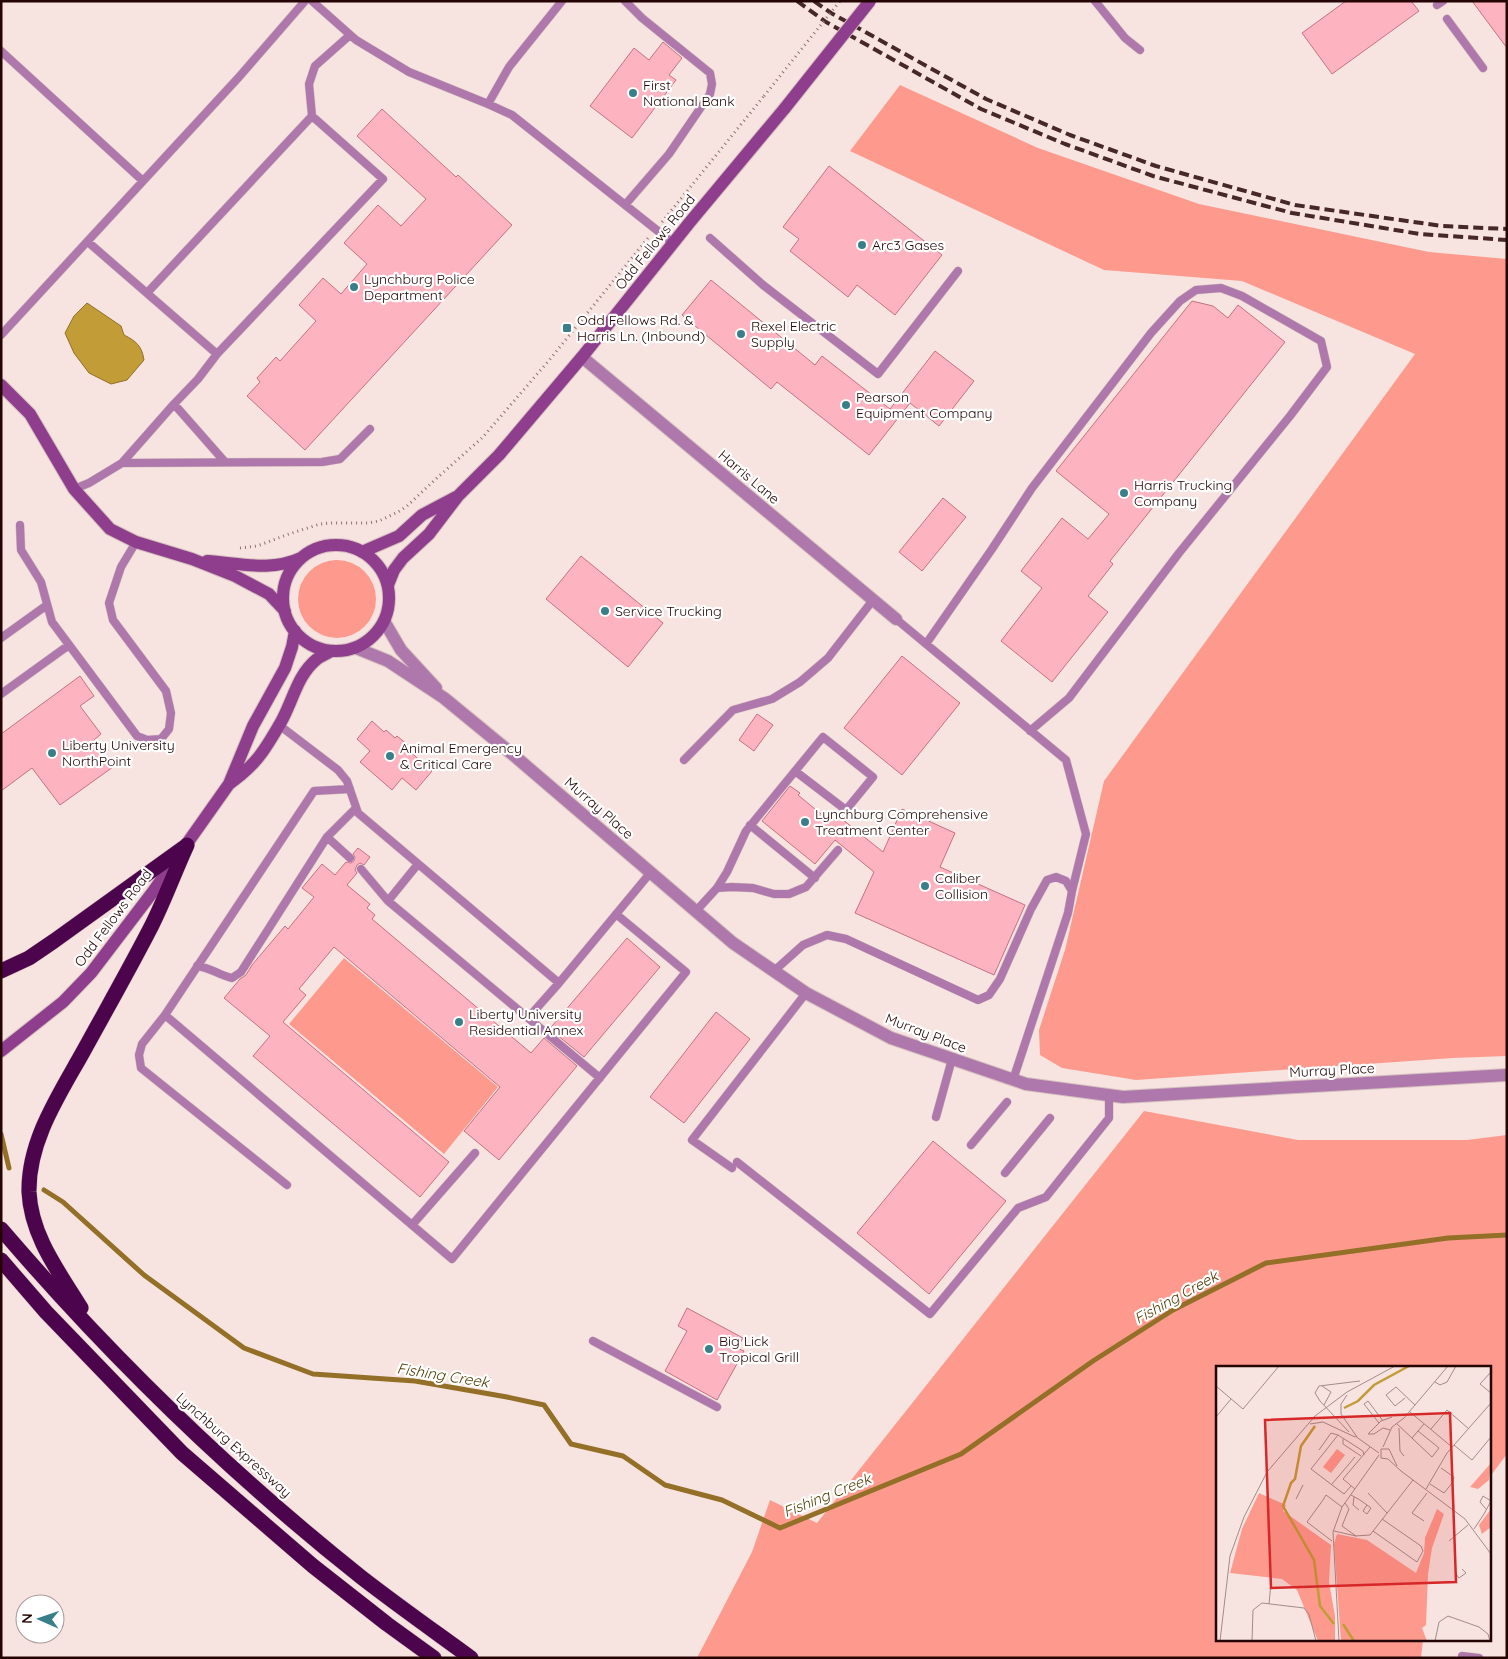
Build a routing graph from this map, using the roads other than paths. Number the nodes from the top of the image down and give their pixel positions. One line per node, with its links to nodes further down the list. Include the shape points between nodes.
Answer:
1 (305, 1): 14 (lane)
2 (312, 1): 8 (lane)
3 (562, 1): 12 (lane, via 509,67)
4 (625, 1): 15 (lane, via 710,73 712,84 710,94 669,154)
5 (870, 1): 18 (main road, Odd Fellows Road, bridge)
6 (1095, 1): 10 (lane, via 1125,38)
7 (1447, 19): 11 (lane)
8 (350, 35): 12 (lane, via 409,72); 13 (lane, via 315,66 309,84)
9 (1, 50): 14 (lane)
10 (1140, 50)
11 (1483, 68)
12 (488, 104): 15 (lane, via 512,115)
13 (312, 116): 20 (lane); 22 (lane, via 383,179)
14 (143, 181): 17 (lane)
15 (625, 205): 18 (lane)
16 (710, 238): 19 (lane, via 763,285 878,374)
17 (88, 242): 20 (lane); 21 (lane)
18 (674, 243): 23 (main road, Odd Fellows Road)
19 (958, 271)
20 (147, 293): 22 (lane)
21 (1, 335)
22 (218, 354): 25 (lane)
23 (582, 357): 30 (main road, Odd Fellows Road, via 499,456); 37 (street, Harris Lane)
24 (1, 385): 29 (main road, via 30,414)
25 (174, 404): 27 (lane); 28 (lane)
26 (370, 428): 27 (lane, via 340,459 322,462)
27 (225, 462): 28 (lane)
28 (122, 463): 29 (lane)
29 (74, 489): 32 (main road, via 110,529)
30 (458, 496): 33 (main road, Odd Fellows Road, via 422,515 399,536); 36 (main road, Odd Fellows Road, via 429,534 403,558)
31 (20, 525): 38 (lane, via 21,550 41,582)
32 (136, 542): 35 (main road); 45 (lane, via 121,567 109,603 113,620 166,691 171,713 169,729 161,739 147,740 137,736)
33 (362, 552): 34 (main road, via 331,545); 36 (main road, via 379,566)
34 (302, 558): 35 (main road, via 288,564 260,566); 39 (main road, via 294,566 285,585)
35 (192, 559): 39 (main road, via 262,590)
36 (388, 585): 41 (main road, via 390,596)
37 (873, 600): 40 (street, Harris Lane); 52 (lane, via 828,658 800,682 772,699 733,710)
38 (47, 605): 43 (lane); 45 (lane, via 52,622)
39 (285, 611): 42 (main road)
40 (896, 619): 44 (lane)
41 (384, 621): 46 (main road, via 368,641); 49 (street, Murray Place, via 401,650)
42 (295, 631): 47 (main road, via 307,643); 54 (main road, Odd Fellows Road, via 285,668 253,726)
43 (1, 638)
44 (926, 644): 51 (lane); 51 (lane, via 1032,488 1151,333 1180,301 1196,290 1221,288 1242,296 1321,341 1327,367 1069,698)
45 (69, 645): 48 (lane)
46 (356, 648): 47 (main road); 49 (street, Murray Place, via 388,661)
47 (331, 651): 50 (main road, Odd Fellows Road, via 317,659 300,678)
48 (1, 694)
49 (444, 698): 64 (street, Murray Place)
50 (279, 725): 54 (main road, Odd Fellows Road, via 261,756 247,772); 55 (lane, via 338,770)
51 (1030, 730): 67 (lane, via 1066,760 1086,834)
52 (684, 760)
53 (795, 771): 53 (lane, via 823,737 873,777 846,810); 57 (lane)
54 (229, 784): 59 (main road, Odd Fellows Road)
55 (350, 789): 56 (lane); 71 (lane, via 314,792)
56 (356, 808): 58 (lane); 62 (lane)
57 (750, 825): 65 (lane); 66 (lane)
58 (327, 837): 61 (lane); 71 (lane, via 241,972 232,978)
59 (187, 845): 72 (highway, via 54,942); 78 (main road, Odd Fellows Road, via 91,974 63,1002); 94 (highway, via 153,923 53,1106 36,1144 30,1171 32,1213 39,1235)
60 (838, 850): 65 (lane)
61 (350, 858)
62 (418, 864): 68 (lane); 74 (lane)
63 (361, 869): 68 (lane)
64 (651, 872): 69 (street, Murray Place); 70 (lane)
65 (815, 878): 66 (lane, via 806,887 789,894 753,888)
66 (717, 888): 69 (lane)
67 (1072, 891): 73 (lane, via 1066,881 1056,877 1047,880 1000,979 989,995 978,1000 846,939 827,934 803,945); 82 (lane, via 1068,913)
68 (388, 901): 77 (lane)
69 (696, 912): 73 (street, Murray Place)
70 (616, 914): 74 (lane); 81 (lane, via 686,972)
71 (197, 966): 76 (lane)
72 (1, 971)
73 (774, 971): 75 (street, Murray Place)
74 (559, 983): 77 (lane)
75 (806, 993): 79 (street, Murray Place, via 891,1038); 83 (lane, via 692,1140 734,1165 930,1314 1018,1208 1046,1197 1109,1118)
76 (165, 1015): 90 (lane, via 142,1044 139,1054 141,1068); 91 (lane)
77 (528, 1018): 81 (lane)
78 (1, 1051)
79 (952, 1059): 82 (street, Murray Place); 85 (lane)
80 (1507, 1075): 83 (street, Murray Place, via 1123,1097)
81 (600, 1078): 91 (lane, via 452,1259)
82 (1013, 1080): 83 (street, Murray Place)
83 (1109, 1095)
84 (1007, 1102): 87 (lane)
85 (936, 1117)
86 (1050, 1118): 89 (lane)
87 (971, 1145)
88 (474, 1153): 91 (lane)
89 (1005, 1173)
90 (287, 1186)
91 (412, 1225)
92 (1, 1229): 94 (highway, Lynchburg Expressway)
93 (1, 1260): 98 (highway, via 46,1312 182,1453 313,1566)
94 (99, 1337): 99 (highway, Lynchburg Expressway, via 161,1402 249,1482 362,1578)
95 (593, 1341): 96 (lane)
96 (717, 1407)
97 (1462, 1656): 100 (lane)
98 (434, 1658)
99 (471, 1658)
100 (1479, 1658)

